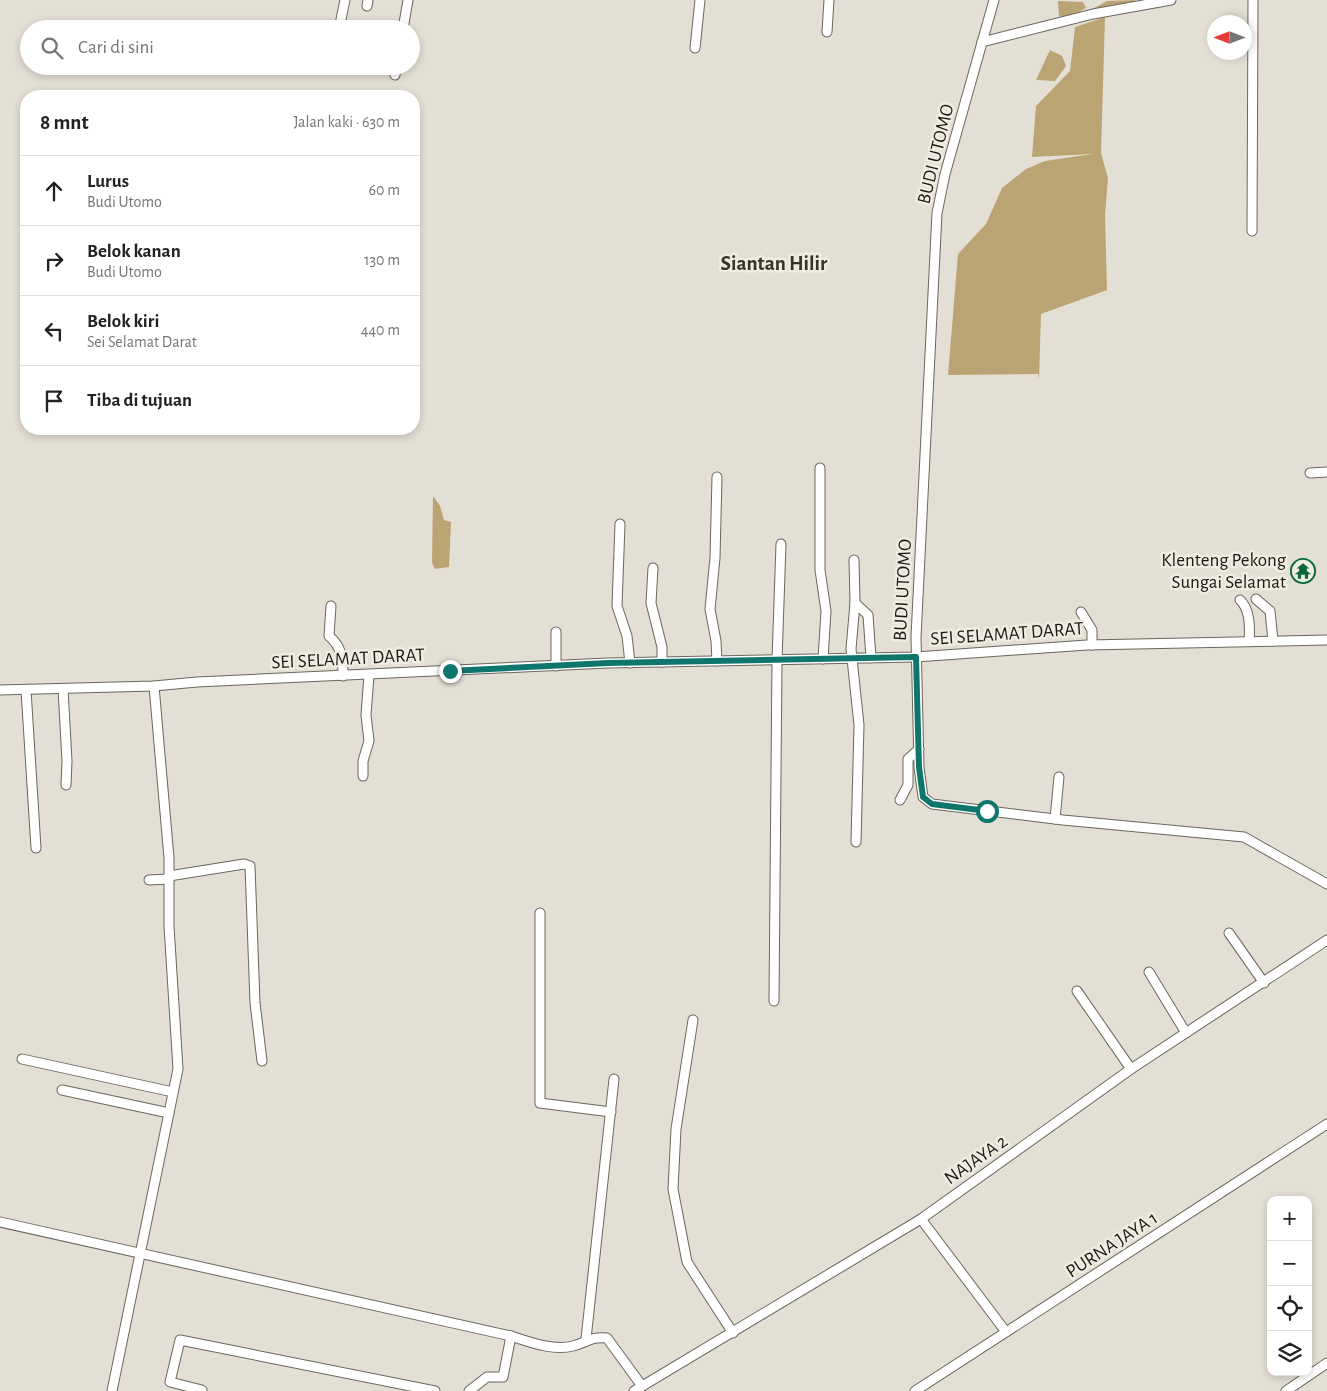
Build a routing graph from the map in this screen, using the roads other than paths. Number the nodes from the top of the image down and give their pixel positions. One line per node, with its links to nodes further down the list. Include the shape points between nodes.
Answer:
1 (345, 0): 9 (street)
2 (408, 0): 10 (street)
3 (700, 0): 13 (street)
4 (829, 0): 11 (street)
5 (994, 0): 12 (street, BUDI UTOMO)
6 (1171, 0): 8 (street)
7 (1253, 0): 14 (street)
8 (1156, 1): 12 (street)
9 (341, 20)
10 (405, 20)
11 (828, 32)
12 (982, 42): 34 (street, BUDI UTOMO, via 937,213)
13 (695, 48)
14 (1252, 231)
15 (820, 468): 35 (street, via 820,570 826,610)
16 (1327, 472): 17 (street)
17 (1310, 473)
18 (717, 477): 38 (street, via 710,609)
19 (620, 524): 40 (street, via 617,606 629,647)
20 (781, 544): 39 (street)
21 (854, 560): 25 (street)
22 (653, 568): 37 (street, via 651,604)
23 (1256, 599): 30 (street, via 1270,612)
24 (1240, 600): 32 (street, via 1250,627)
25 (855, 604): 33 (street, via 868,615); 36 (street)
26 (331, 606): 42 (street, via 330,636 338,643)
27 (1081, 612): 31 (street, via 1092,630)
28 (556, 632): 41 (street)
29 (1327, 640): 30 (street, SEI SELAMAT DARAT)
30 (1273, 641): 32 (street, SEI SELAMAT DARAT)
31 (1092, 642): 32 (street, SEI SELAMAT DARAT); 34 (street, SEI SELAMAT DARAT)
32 (1249, 642)
33 (871, 649): 34 (street, SEI SELAMAT DARAT); 36 (street, SEI SELAMAT DARAT)
34 (916, 653): 48 (street, BUDI UTOMO)
35 (823, 654): 36 (street, SEI SELAMAT DARAT); 39 (street, SEI SELAMAT DARAT)
36 (852, 654): 54 (street, via 859,725)
37 (662, 655): 38 (street, SEI SELAMAT DARAT); 40 (street, SEI SELAMAT DARAT)
38 (717, 657): 39 (street, SEI SELAMAT DARAT)
39 (777, 657): 65 (street)
40 (629, 660): 41 (street, SEI SELAMAT DARAT)
41 (556, 662): 43 (street, SEI SELAMAT DARAT)
42 (343, 669): 43 (street, SEI SELAMAT DARAT); 44 (street, SEI SELAMAT DARAT)
43 (369, 675): 49 (street, via 366,715 369,742 363,761)
44 (154, 686): 45 (street, SEI SELAMAT DARAT); 56 (street)
45 (63, 689): 47 (street, SEI SELAMAT DARAT); 51 (street, via 68,761)
46 (0, 690): 47 (street, SEI SELAMAT DARAT)
47 (26, 690): 55 (street)
48 (919, 749): 52 (street, via 908,759 908,785); 53 (street, BUDI UTOMO, via 923,797 932,804)
49 (363, 776)
50 (1059, 777): 53 (street)
51 (66, 785)
52 (900, 800)
53 (1056, 819): 58 (street, BUDI UTOMO, via 1244,837)
54 (856, 842)
55 (36, 848)
56 (169, 878): 57 (street); 69 (street, via 244,864 250,866 255,1003); 73 (street, via 178,1062)
57 (149, 880)
58 (1327, 884)
59 (540, 913): 74 (street, via 540,1103)
60 (1229, 933): 63 (street)
61 (1327, 940): 63 (street, NAJAYA 2)
62 (1148, 972): 67 (street)
63 (1264, 983): 67 (street, NAJAYA 2)
64 (1077, 992): 70 (street)
65 (774, 1002)
66 (693, 1020): 81 (street, via 676,1129 673,1189 687,1262)
67 (1186, 1033): 70 (street, NAJAYA 2)
68 (22, 1059): 73 (street)
69 (262, 1061)
70 (1132, 1069): 77 (street, NAJAYA 2)
71 (614, 1079): 74 (street)
72 (62, 1090): 75 (street)
73 (173, 1092): 75 (street)
74 (611, 1112): 83 (street)
75 (169, 1113): 79 (street)
76 (1327, 1124): 80 (street, PURNA JAYA 1)
77 (921, 1218): 80 (street); 81 (street, NAJAYA 2)
78 (0, 1222): 79 (street)
79 (140, 1255): 82 (street); 87 (street)
80 (1006, 1332): 90 (street, PURNA JAYA 1)
81 (732, 1333): 85 (street, NAJAYA 2)
82 (511, 1336): 83 (street, via 561,1348 574,1346); 89 (street, via 503,1377 487,1377)
83 (586, 1339): 85 (street, via 600,1337 610,1341)
84 (1327, 1363): 91 (street)
85 (638, 1389)
86 (202, 1390): 88 (street, via 170,1382 180,1340)
87 (112, 1391)
88 (435, 1391)
89 (469, 1391)
90 (914, 1391)
91 (1286, 1391)

